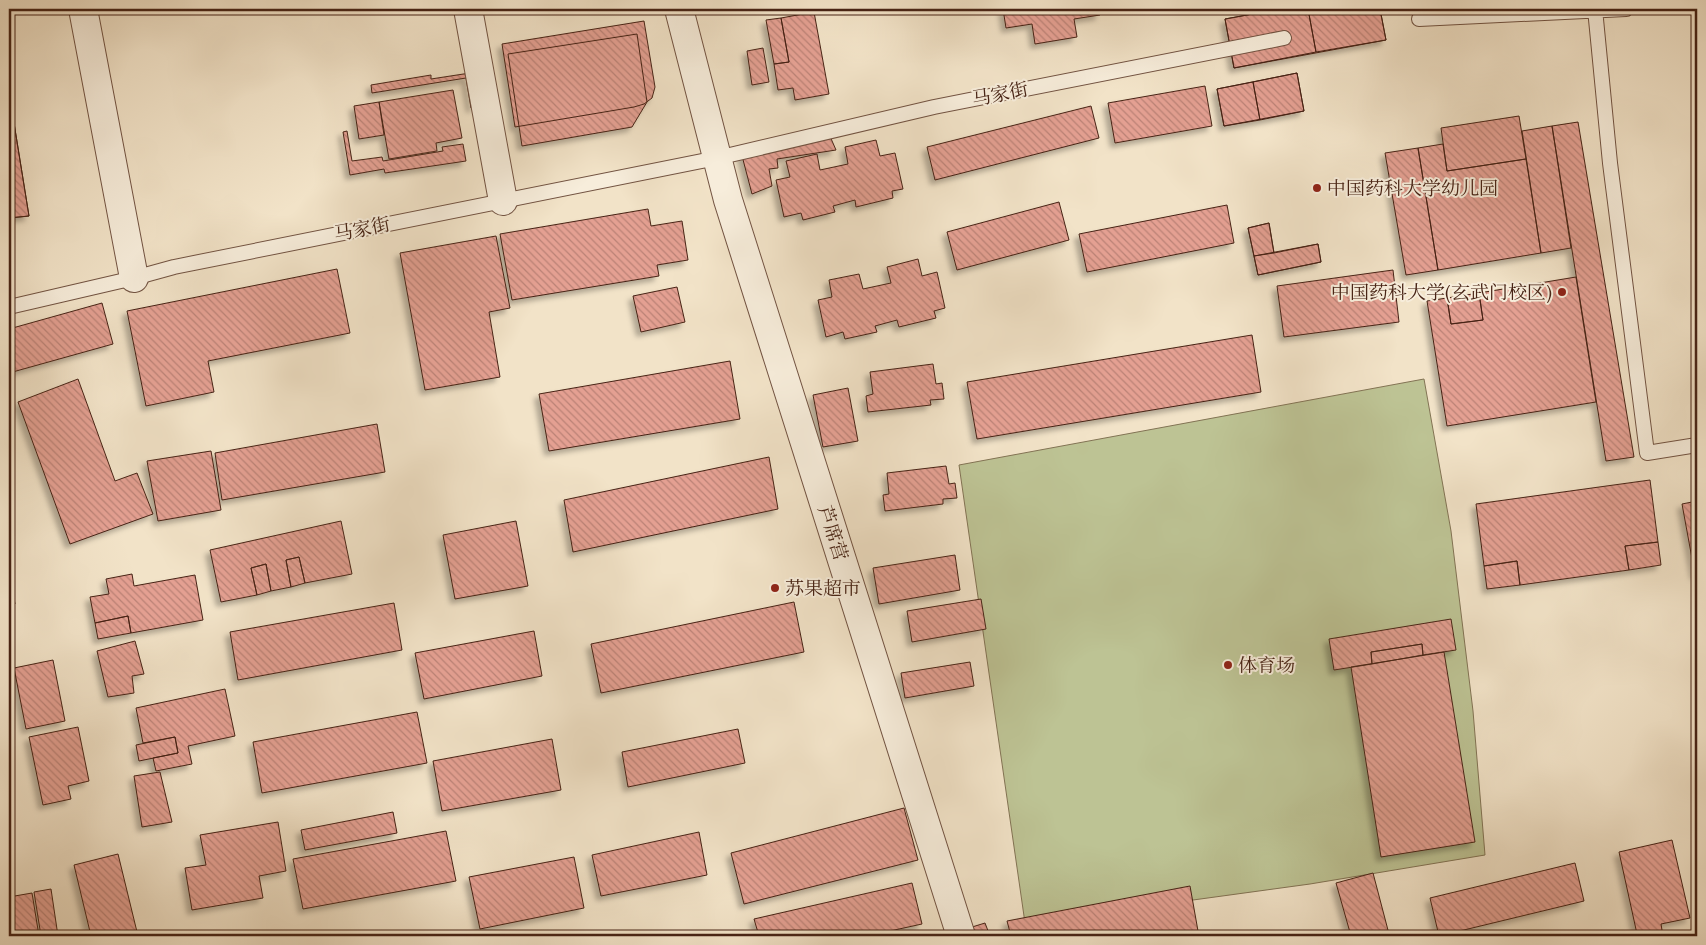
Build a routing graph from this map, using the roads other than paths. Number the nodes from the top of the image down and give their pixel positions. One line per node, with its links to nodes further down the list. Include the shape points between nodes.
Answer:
1 (83, 9): 10 (street)
2 (468, 9): 9 (street)
3 (679, 9): 8 (street)
4 (1596, 9): 5 (lane); 6 (lane); 12 (lane, via 1610,163 1648,453)
5 (1626, 9)
6 (1419, 19)
7 (1284, 38): 8 (lane, 马家街, via 934,106)
8 (717, 158): 9 (lane, 马家街); 13 (street, 芦席营)
9 (503, 201): 10 (lane, 马家街, via 174,267)
10 (134, 278): 11 (lane, 马家街)
11 (9, 306)
12 (1697, 445)
13 (961, 936)

